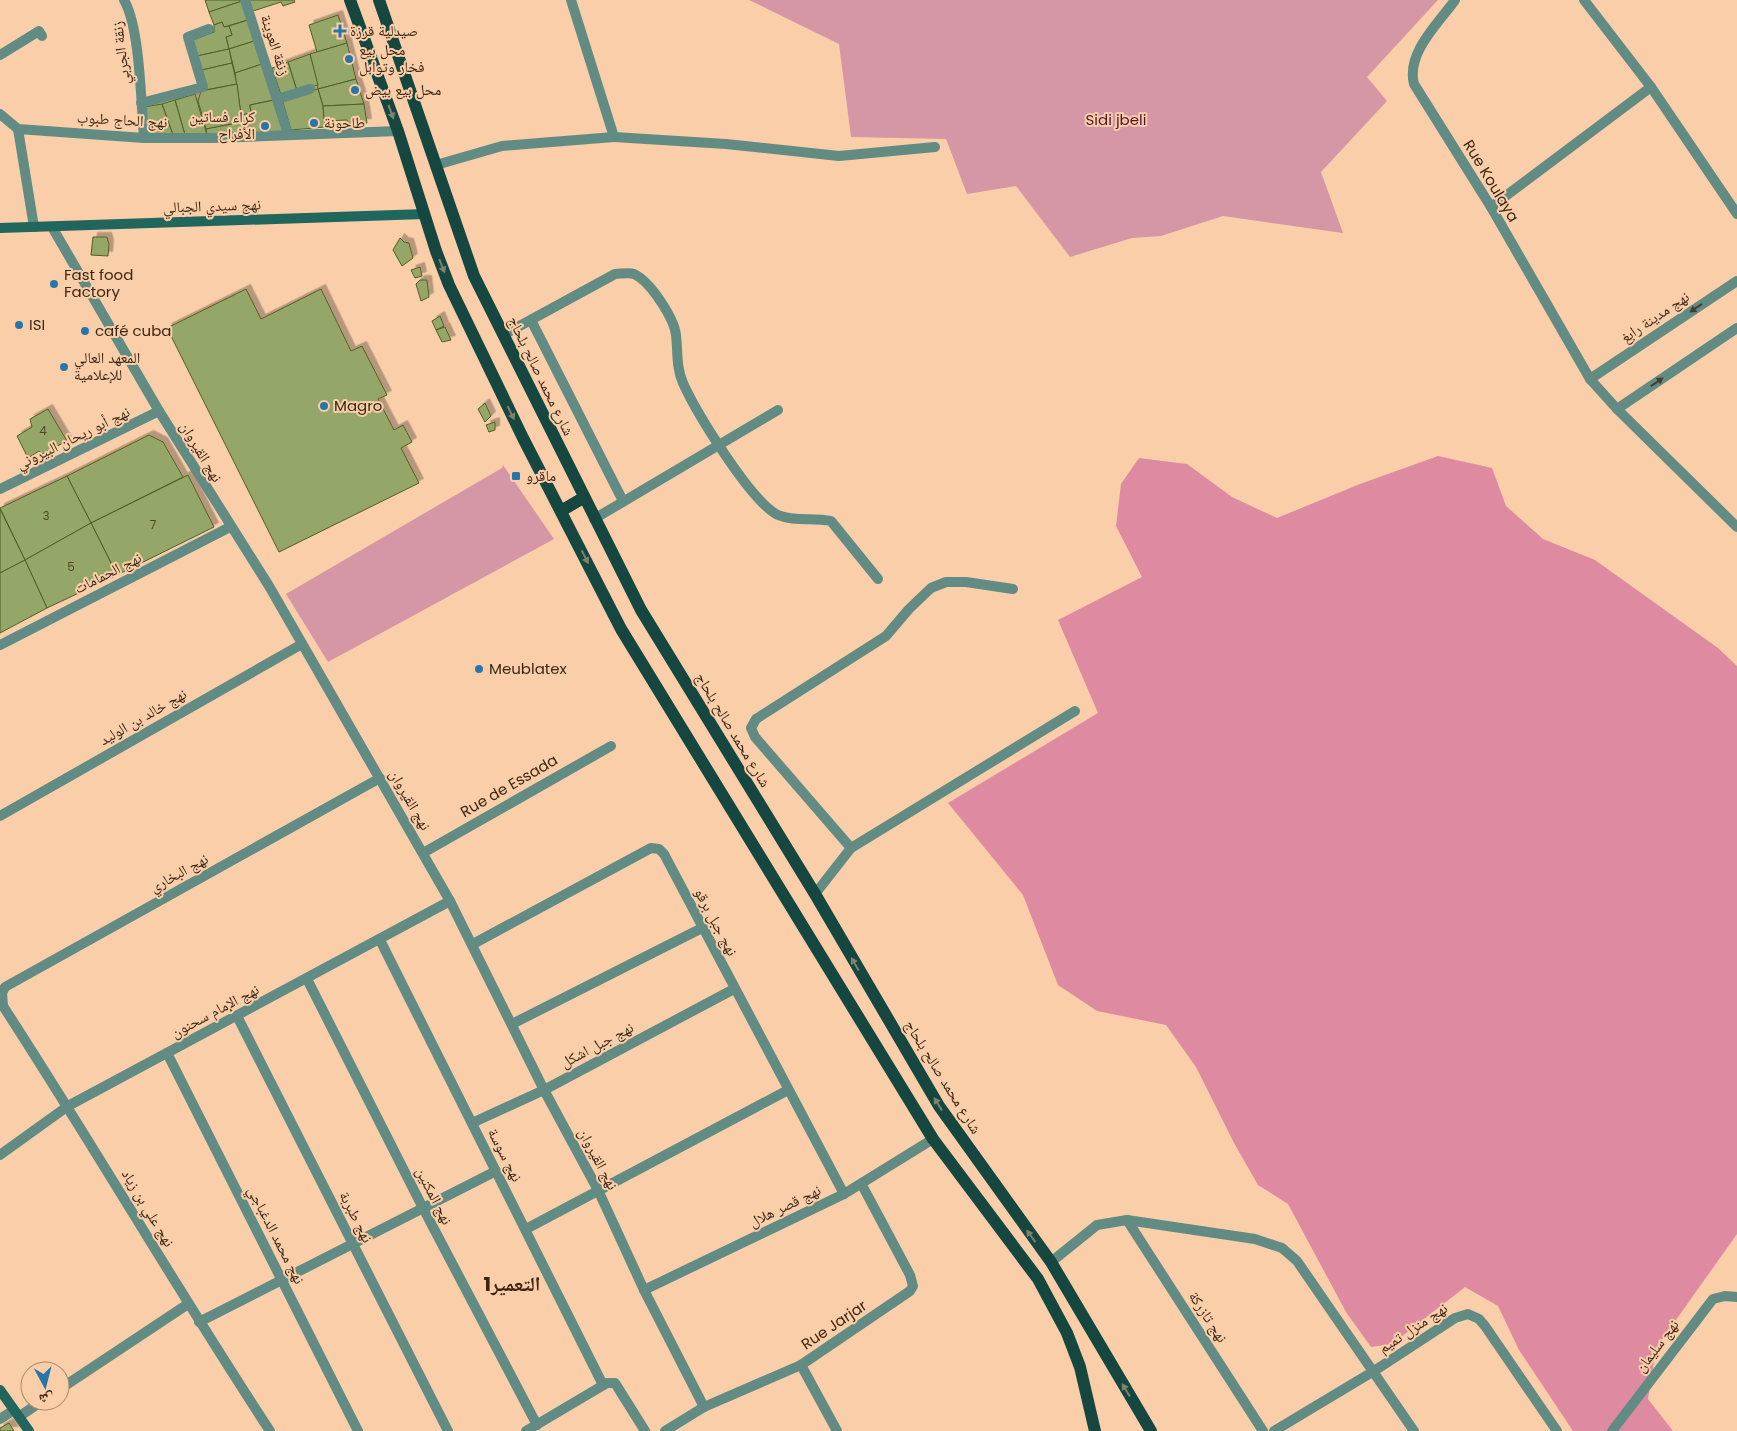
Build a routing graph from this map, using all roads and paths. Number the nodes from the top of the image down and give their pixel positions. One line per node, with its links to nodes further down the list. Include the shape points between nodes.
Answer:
1 (124, 0): 14 (street, زنقة الجربي, via 131,11)
2 (244, 0): 13 (street, زنقة العوينة)
3 (350, 0): 17 (main road, one-way to 17)
4 (379, 0): 22 (main road, شارع محمد صالح بلحاج)
5 (571, 0): 19 (street)
6 (1455, 0): 23 (street, Rue Koulaya, via 1416,55 1412,75 1414,84)
7 (1584, 0): 11 (street)
8 (209, 29): 14 (street, زنقة الجربي, via 188,37 203,87)
9 (42, 36): 10 (street, via 39,31)
10 (0, 55)
11 (1651, 87): 23 (street); 25 (street)
12 (310, 90): 13 (street, زنقة العوينة)
13 (278, 98): 18 (street, زنقة العوينة)
14 (141, 103): 20 (street, زنقة الجربي)
15 (0, 114): 16 (street)
16 (18, 129): 20 (street, نهج الحاج طبوب); 26 (street)
17 (398, 131): 18 (street, نهج الحاج طبوب); 24 (main road)
18 (288, 134): 20 (street, نهج الحاج طبوب)
19 (614, 137): 21 (street, via 839,156); 22 (street, via 502,146)
20 (144, 138)
21 (935, 147)
22 (436, 165): 32 (main road, شارع محمد صالح بلحاج, via 474,276)
23 (1491, 206): 33 (street, Rue Koulaya)
24 (425, 214): 27 (street, نهج سيدي الجبالي); 41 (main road, one-way to 41, via 449,285)
25 (1737, 214)
26 (34, 227): 27 (street, نهج سيدي الجبالي); 28 (street, نهج سيدي الجبالي)
27 (52, 227): 36 (street, نهج القيروان)
28 (0, 228)
29 (1737, 281): 33 (street, نهج مدينة رابغ, one-way to 33)
30 (530, 320): 32 (street); 37 (street, via 615,274 632,274 644,280 672,317 683,383); 40 (street)
31 (1737, 328): 34 (street, one-way to 31)
32 (503, 335): 39 (main road, شارع محمد صالح بلحاج)
33 (1590, 379): 34 (street, Rue Koulaya)
34 (1617, 409): 44 (street, Rue Koulaya)
35 (778, 410): 37 (street)
36 (159, 412): 38 (street, نهج أبو ريحان البيروني); 43 (street, نهج القيروان)
37 (718, 445): 40 (street); 45 (street, via 763,504 778,514 831,522)
38 (0, 489)
39 (583, 498): 41 (main road); 42 (main road, شارع محمد صالح بلحاج)
40 (623, 501): 42 (street)
41 (561, 511): 70 (main road, one-way to 70, via 621,629)
42 (594, 519): 55 (main road, شارع محمد صالح بلحاج, via 641,610)
43 (230, 527): 47 (street, نهج القيروان); 48 (street, نهج الحمامات)
44 (1737, 527)
45 (878, 579)
46 (1012, 589): 53 (street, via 966,582 946,582 931,588 886,636 756,719 751,728 755,737)
47 (302, 644): 51 (street, نهج القيروان); 52 (street, نهج خالد بن الوليد)
48 (0, 645)
49 (1075, 711): 53 (street)
50 (611, 746): 54 (street, Rue de Essada)
51 (380, 778): 54 (street, نهج القيروان); 62 (street, نهج البخاري, via 5,987)
52 (0, 816)
53 (851, 848): 55 (street)
54 (423, 853): 56 (street, نهج القيروان)
55 (815, 894): 80 (main road, شارع محمد صالح بلحاج, one-way to 55, via 939,1106)
56 (450, 901): 58 (street, نهج الإمام سحنون); 59 (street, نهج القيروان)
57 (702, 928): 59 (street, نهج جبل برقو, via 664,854 659,848 651,848); 61 (street, نهج جبل برقو); 64 (street)
58 (380, 940): 60 (street, نهج الإمام سحنون); 69 (street, نهج سوسة)
59 (473, 944): 64 (street, نهج القيروان)
60 (307, 979): 63 (street, نهج الإمام سحنون); 76 (street, نهج المكنين)
61 (734, 989): 66 (street, نهج جبل اشكل); 67 (street, نهج جبل برقو)
62 (2, 1000): 68 (street, نهج علي بن زياد)
63 (237, 1016): 65 (street, نهج الإمام سحنون); 79 (street, نهج طبربة)
64 (512, 1024): 66 (street, نهج القيروان)
65 (167, 1053): 68 (street, نهج الإمام سحنون); 81 (street, نهج محمد الدغباجي)
66 (544, 1090): 69 (street, نهج جبل اشكل); 74 (street, نهج القيروان)
67 (788, 1090): 74 (street); 75 (street, نهج جبل برقو)
68 (68, 1106): 71 (street, نهج الإمام سحنون); 84 (street, نهج علي بن زياد)
69 (472, 1123): 72 (street, نهج سوسة)
70 (933, 1139): 73 (street, نهج قصر هلال); 104 (main road, via 1038,1279 1067,1333 1080,1367)
71 (0, 1156)
72 (496, 1171): 76 (street); 78 (street, نهج سوسة)
73 (862, 1184): 75 (street, نهج قصر هلال); 86 (street, Rue Jarjar, via 913,1286)
74 (598, 1190): 78 (street); 82 (street, نهج القيروان)
75 (844, 1194): 82 (street, نهج قصر هلال)
76 (423, 1208): 79 (street); 95 (street, نهج المكنين)
77 (1127, 1220): 80 (street, via 1097,1225); 87 (street, via 1255,1239 1282,1248 1297,1261); 106 (street, نهج تازركة)
78 (526, 1229): 89 (street, نهج سوسة)
79 (353, 1244): 81 (street); 99 (street, نهج طبربة)
80 (1050, 1262): 105 (main road, شارع محمد صالح بلحاج, one-way to 80)
81 (282, 1280): 85 (street); 98 (street, نهج محمد الدغباجي)
82 (644, 1290): 91 (street, نهج القيروان)
83 (1737, 1297): 110 (street, نهج سليمان, via 1713,1299)
84 (188, 1304): 85 (street, نهج علي بن زياد); 88 (street)
85 (199, 1322): 97 (street, نهج علي بن زياد)
86 (801, 1366): 91 (street, Rue Jarjar); 103 (street)
87 (1374, 1371): 107 (street, نهج منزل تميم); 108 (street); 109 (street, نهج منزل تميم, via 1455,1318 1473,1315 1485,1326)
88 (70, 1382)
89 (603, 1385): 95 (street); 101 (street, via 615,1382)
90 (0, 1390): 93 (street)
91 (704, 1407): 102 (street, Rue Jarjar)
92 (21, 1411): 93 (street)
93 (17, 1413): 94 (street); 96 (street)
94 (0, 1419)
95 (537, 1425): 100 (street)
96 (29, 1431)
97 (270, 1431)
98 (358, 1431)
99 (448, 1431)
100 (526, 1431)
101 (645, 1431)
102 (665, 1431)
103 (837, 1431)
104 (1095, 1431)
105 (1151, 1431)
106 (1263, 1431)
107 (1274, 1431)
108 (1414, 1431)
109 (1557, 1431)
110 (1612, 1431)

